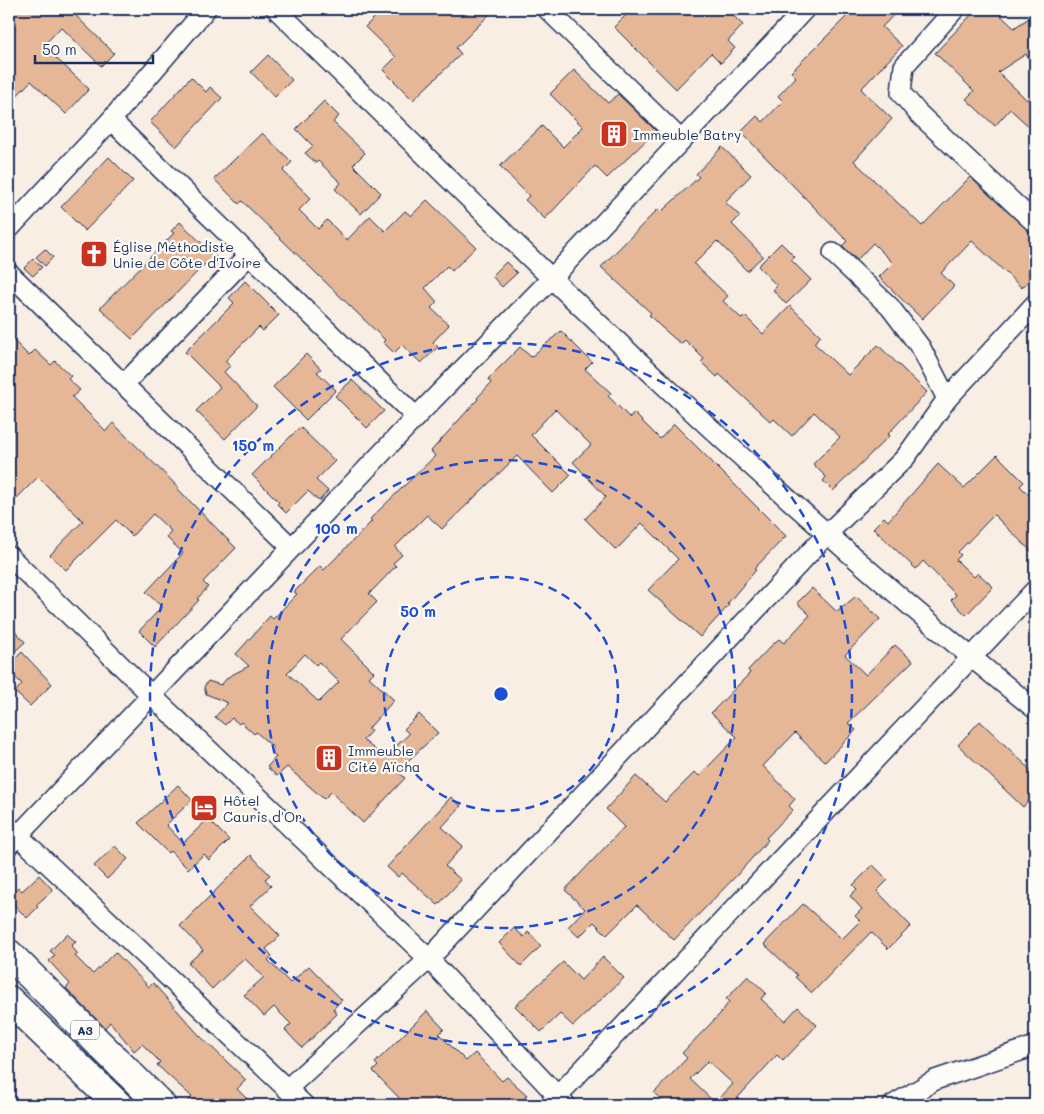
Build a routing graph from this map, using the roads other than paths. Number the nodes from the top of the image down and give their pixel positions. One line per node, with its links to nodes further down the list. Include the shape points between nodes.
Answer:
1 (206, 9): 6 (street)
2 (276, 9): 13 (street)
3 (547, 9): 7 (street)
4 (805, 9): 7 (street)
5 (955, 9): 8 (street, via 904,66 901,93 918,114)
6 (111, 120): 9 (street); 11 (street)
7 (680, 139): 13 (street)
8 (1035, 222)
9 (9, 229)
10 (833, 253): 16 (street, via 890,308 921,348)
11 (249, 255): 15 (street); 17 (street)
12 (9, 273): 15 (street)
13 (551, 279): 17 (street); 18 (street)
14 (1035, 304): 16 (street)
15 (124, 384): 19 (street)
16 (948, 398): 18 (street, via 906,458)
17 (416, 416): 19 (street)
18 (826, 534): 22 (street); 27 (street)
19 (291, 547): 23 (street)
20 (9, 556): 23 (street)
21 (1035, 590): 22 (street)
22 (972, 659): 24 (street); 31 (street)
23 (150, 694): 25 (street); 27 (street)
24 (1035, 709)
25 (12, 836): 30 (street)
26 (9, 954): 33 (highway, A3)
27 (429, 959): 30 (street); 31 (street)
28 (9, 1000): 32 (highway, A3)
29 (1035, 1046): 35 (street, via 935,1080)
30 (288, 1088): 34 (street)
31 (557, 1102)
32 (118, 1105)
33 (161, 1105)
34 (304, 1105)
35 (893, 1105)

